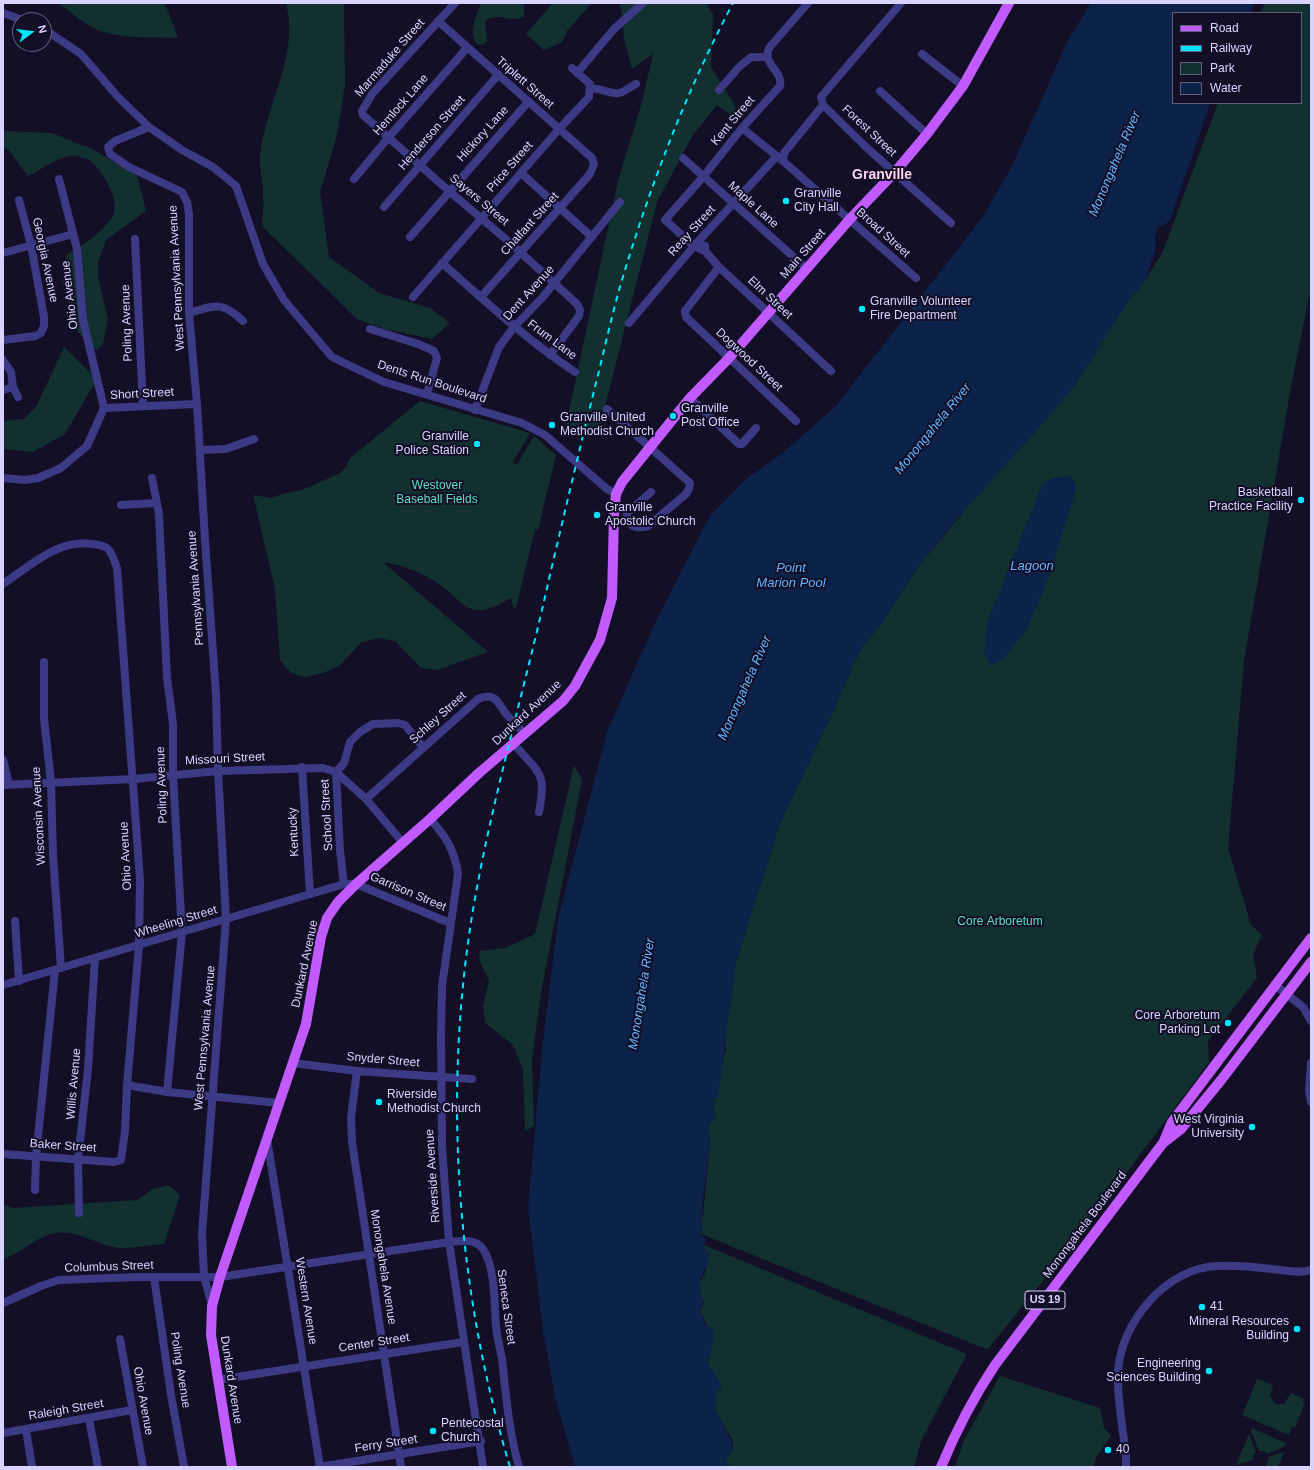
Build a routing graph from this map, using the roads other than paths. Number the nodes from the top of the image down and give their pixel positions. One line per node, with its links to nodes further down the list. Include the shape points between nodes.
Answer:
1 (455, 3): 6 (street)
2 (643, 3): 14 (street, via 574,70 590,84)
3 (808, 3): 10 (street, via 769,48)
4 (901, 3): 18 (street, Reay Street, via 821,97)
5 (1009, 3): 13 (main road, Main Street)
6 (438, 21): 8 (street, Triplett Street); 19 (street, Marmaduke Street, via 372,94)
7 (52, 34): 20 (street, Dents Run Boulevard, via 81,54 118,97)
8 (467, 48): 11 (street, Triplett Street); 24 (street, Hemlock Lane)
9 (922, 54): 13 (street)
10 (767, 57): 15 (street, via 751,57); 21 (street, Kent Street, via 780,75 780,86)
11 (498, 75): 17 (street, Triplett Street); 28 (street, Henderson Street)
12 (636, 84): 14 (street, via 618,93)
13 (963, 86): 23 (main road, Main Street)
14 (591, 89): 22 (street, Price Street, via 589,97)
15 (719, 90)
16 (880, 91): 23 (street)
17 (528, 102): 22 (street, Triplett Street); 34 (street, Hickory Lane)
18 (824, 105): 26 (street, Reay Street); 29 (street, Forest Street)
19 (362, 111): 24 (street, Sayers Street)
20 (149, 127): 60 (street, West Pennsylvania Avenue, via 115,141 108,147 110,154 129,167 182,192 187,202); 74 (street, Dents Run Boulevard, via 212,167 236,186 262,264 284,300 332,357 384,382)
21 (742, 128): 26 (street, Broad Street); 31 (street, Kent Street)
22 (559, 129): 27 (street, Triplett Street, via 592,158); 30 (street, Price Street)
23 (927, 134): 29 (main road, Main Street)
24 (388, 138): 28 (street, Sayers Street); 33 (street, Hemlock Lane)
25 (683, 158): 31 (street, Maple Lane)
26 (780, 159): 37 (street, Reay Street); 41 (street, Broad Street)
27 (594, 164): 39 (street, Chalfant Street, via 590,174)
28 (420, 166): 34 (street, Sayers Street); 38 (street, Henderson Street)
29 (895, 172): 41 (main road, Main Street); 42 (street, Forest Street)
30 (521, 173): 39 (street); 40 (street, Price Street)
31 (703, 177): 37 (street, Maple Lane); 49 (street, Kent Street, via 665,220)
32 (59, 179): 43 (street, Ohio Avenue)
33 (354, 179)
34 (449, 191): 40 (street, Sayers Street); 44 (street, Hickory Lane)
35 (19, 200): 48 (street, Georgia Avenue)
36 (620, 202): 45 (street, Dent Avenue)
37 (733, 203): 46 (street, Reay Street); 55 (street, Maple Lane)
38 (384, 207)
39 (560, 209): 45 (street); 52 (street, Chalfant Street)
40 (482, 218): 52 (street, Sayers Street); 53 (street, Price Street)
41 (850, 219): 55 (main road, Main Street); 56 (street, Broad Street)
42 (951, 223)
43 (73, 234): 48 (street); 79 (street, Ohio Avenue, via 77,249 83,320)
44 (410, 237)
45 (592, 237): 57 (street, Dent Avenue)
46 (704, 237): 49 (street, Reay Street); 50 (street)
47 (135, 239): 78 (street, Poling Avenue)
48 (31, 245): 51 (street); 66 (street, Georgia Avenue, via 44,326 41,333 35,336)
49 (694, 246): 50 (street); 63 (street, Reay Street)
50 (705, 251): 54 (street, Elm Street)
51 (3, 253)
52 (520, 253): 57 (street, Sayers Street); 59 (street, Chalfant Street)
53 (442, 263): 58 (street, Price Street); 59 (street, Frum Lane)
54 (719, 267): 61 (street, Elm Street); 68 (street, Dogwood Street, via 684,311 686,317)
55 (807, 269): 61 (main road, Main Street)
56 (916, 278)
57 (554, 284): 64 (street, Dent Avenue); 67 (street, Sayers Street, via 577,304 580,310 579,316)
58 (413, 297)
59 (481, 297): 64 (street, Frum Lane)
60 (189, 313): 62 (street, via 213,306 223,306 231,309); 77 (street, West Pennsylvania Avenue)
61 (769, 313): 68 (main road, Main Street); 70 (street, Elm Street)
62 (243, 321)
63 (629, 323)
64 (514, 327): 67 (street, Frum Lane); 81 (street, Dent Avenue, via 499,347)
65 (370, 328): 74 (street, via 434,351 437,358)
66 (3, 340)
67 (550, 355): 71 (street, Frum Lane)
68 (729, 358): 76 (main road, Main Street); 82 (street, Dogwood Street)
69 (3, 360): 72 (street, via 12,372)
70 (831, 371)
71 (575, 372)
72 (13, 387): 73 (street); 75 (street)
73 (3, 390)
74 (427, 394): 81 (street, Dents Run Boulevard)
75 (18, 397)
76 (690, 398): 83 (street, via 739,444 742,444); 85 (main road, Main Street)
77 (197, 404): 78 (street, Short Street); 86 (street, Pennsylvania Avenue)
78 (143, 406): 79 (street, Short Street)
79 (104, 408): 87 (street, Short Street, via 87,446 61,468 32,479)
80 (607, 409): 85 (street)
81 (475, 410): 90 (street, Dents Run Boulevard, via 522,423 546,435)
82 (796, 421)
83 (756, 428)
84 (254, 439): 86 (street, via 226,449)
85 (651, 447): 90 (main road, Main Street, via 622,482); 93 (street, via 690,483 689,489 648,526 635,527)
86 (200, 450): 102 (street, Pennsylvania Avenue, via 216,694)
87 (3, 478)
88 (152, 478): 91 (street, Poling Avenue)
89 (651, 492): 93 (street, via 630,508)
90 (616, 494): 94 (main road, Dunkard Avenue)
91 (156, 503): 92 (street); 104 (street, Poling Avenue, via 159,514 167,678 173,724)
92 (122, 505)
93 (626, 519): 94 (street)
94 (614, 520): 97 (main road, Dunkard Avenue, via 612,598 600,640 575,686 563,701)
95 (3, 584): 105 (street, Ohio Avenue, via 52,551 69,544 87,543 103,546 111,553 118,568)
96 (44, 662): 106 (street, Wisconsin Avenue, via 44,718)
97 (525, 734): 98 (main road, Dunkard Avenue); 99 (street, Schley Street, via 498,701 484,696)
98 (514, 744): 109 (street, via 540,775 543,790); 110 (main road, Dunkard Avenue)
99 (423, 747): 103 (street, School Street, via 405,725 373,724 350,742 344,763); 108 (street, Schley Street)
100 (3, 760): 107 (street)
101 (302, 767): 102 (street, Missouri Street); 103 (street, Missouri Street, via 323,768); 114 (street, Kentucky)
102 (218, 771): 104 (street, Missouri Street); 115 (street, West Pennsylvania Avenue)
103 (336, 772): 108 (street, Missouri Street); 112 (street, School Street)
104 (173, 775): 105 (street, Missouri Street); 118 (street, Poling Avenue)
105 (134, 779): 106 (street, Missouri Street); 120 (street, Ohio Avenue, via 140,880)
106 (51, 783): 107 (street, Missouri Street); 123 (street, Wisconsin Avenue)
107 (6, 784)
108 (366, 799): 111 (street, Missouri Street)
109 (539, 812)
110 (430, 819): 111 (main road, Dunkard Avenue); 117 (street, Riverside Avenue, via 449,842 456,859 457,889)
111 (403, 843): 113 (main road, Dunkard Avenue)
112 (344, 884): 113 (street, Wheeling Street); 114 (street, Wheeling Street)
113 (356, 884): 117 (street, Garrison Street); 129 (main road, Dunkard Avenue, via 338,902 327,918 321,937 306,1024)
114 (310, 894): 115 (street, Wheeling Street)
115 (226, 919): 118 (street, Wheeling Street); 136 (street, West Pennsylvania Avenue)
116 (15, 920): 124 (street)
117 (450, 923): 132 (street, Riverside Avenue, via 442,986)
118 (182, 932): 120 (street, Wheeling Street); 135 (street, Poling Avenue)
119 (1311, 938): 126 (main road, Monongahela Boulevard / US 19)
120 (139, 946): 121 (street, Wheeling Street); 134 (street, Ohio Avenue)
121 (95, 958): 123 (street, Wheeling Street); 143 (street, Willis Avenue, via 88,1069)
122 (1311, 962): 127 (main road, Monongahela Boulevard / US 19)
123 (58, 969): 124 (street, Wheeling Street); 142 (street, Wisconsin Avenue)
124 (19, 980): 125 (street, Wheeling Street)
125 (3, 985)
126 (1275, 985): 127 (street); 140 (main road, Monongahela Boulevard / US 19, via 1172,1122)
127 (1286, 994): 128 (street, via 1303,1007); 140 (main road, Monongahela Boulevard / US 19, via 1222,1079 1181,1129)
128 (1311, 1021)
129 (293, 1063): 131 (street, Snyder Street); 138 (main road, Dunkard Avenue)
130 (1311, 1063): 137 (street)
131 (357, 1071): 132 (street, Snyder Street); 148 (street, Monongahela Avenue, via 350,1130)
132 (441, 1077): 133 (street, Snyder Street); 147 (street, Riverside Avenue, via 442,1146)
133 (472, 1079)
134 (127, 1085): 135 (street); 144 (street, Ohio Avenue)
135 (167, 1092): 136 (street)
136 (212, 1095): 138 (street); 152 (street, West Pennsylvania Avenue, via 202,1234)
137 (1311, 1102)
138 (279, 1103): 139 (main road, Dunkard Avenue)
139 (267, 1139): 149 (street, Western Avenue); 153 (main road, Dunkard Avenue)
140 (1164, 1143): 176 (main road, Monongahela Boulevard / US 19, via 995,1365 975,1395)
141 (3, 1154): 142 (street, Baker Street)
142 (36, 1156): 143 (street, Baker Street); 145 (street, Wisconsin Avenue)
143 (78, 1159): 144 (street, Baker Street, via 114,1162); 146 (street, Willis Avenue)
144 (121, 1160)
145 (35, 1190)
146 (79, 1213)
147 (449, 1242): 148 (street, Seneca Street); 157 (street, Riverside Avenue); 175 (street, Seneca Street, via 477,1243 483,1249 488,1263 495,1294 496,1327 505,1396)
148 (369, 1254): 149 (street, Seneca Street); 158 (street, Monongahela Avenue)
149 (289, 1266): 153 (street, Seneca Street); 159 (street, Western Avenue)
150 (1311, 1270): 177 (street, via 1291,1272 1231,1266 1200,1268 1172,1282 1149,1302 1130,1330 1118,1372)
151 (154, 1277): 152 (street, Columbus Street); 154 (street, Columbus Street, via 59,1280); 170 (street, Poling Avenue)
152 (204, 1277): 153 (street, Columbus Street); 155 (street, West Pennsylvania Avenue)
153 (220, 1277): 155 (main road, Dunkard Avenue)
154 (3, 1303)
155 (212, 1306): 160 (main road, Dunkard Avenue, via 211,1335)
156 (120, 1339): 161 (street, Ohio Avenue)
157 (463, 1342): 158 (street, Center Street); 165 (street, Riverside Avenue)
158 (384, 1354): 159 (street, Center Street); 166 (street, Monongahela Avenue)
159 (304, 1367): 160 (street, Center Street); 172 (street, Western Avenue)
160 (217, 1380): 171 (main road, Dunkard Avenue)
161 (132, 1410): 162 (street, Raleigh Street); 169 (street, Ohio Avenue)
162 (88, 1419): 163 (street, Raleigh Street); 168 (street)
163 (26, 1430): 164 (street, Raleigh Street); 167 (street)
164 (3, 1434)
165 (480, 1441): 166 (street, Ferry Street); 174 (street, Riverside Avenue)
166 (400, 1455): 172 (street, Ferry Street); 173 (street, Monongahela Avenue)
167 (32, 1467)
168 (98, 1467)
169 (143, 1467)
170 (184, 1467)
171 (232, 1467)
172 (320, 1467)
173 (402, 1467)
174 (483, 1467)
175 (519, 1467)
176 (941, 1467)
177 (1126, 1467)

